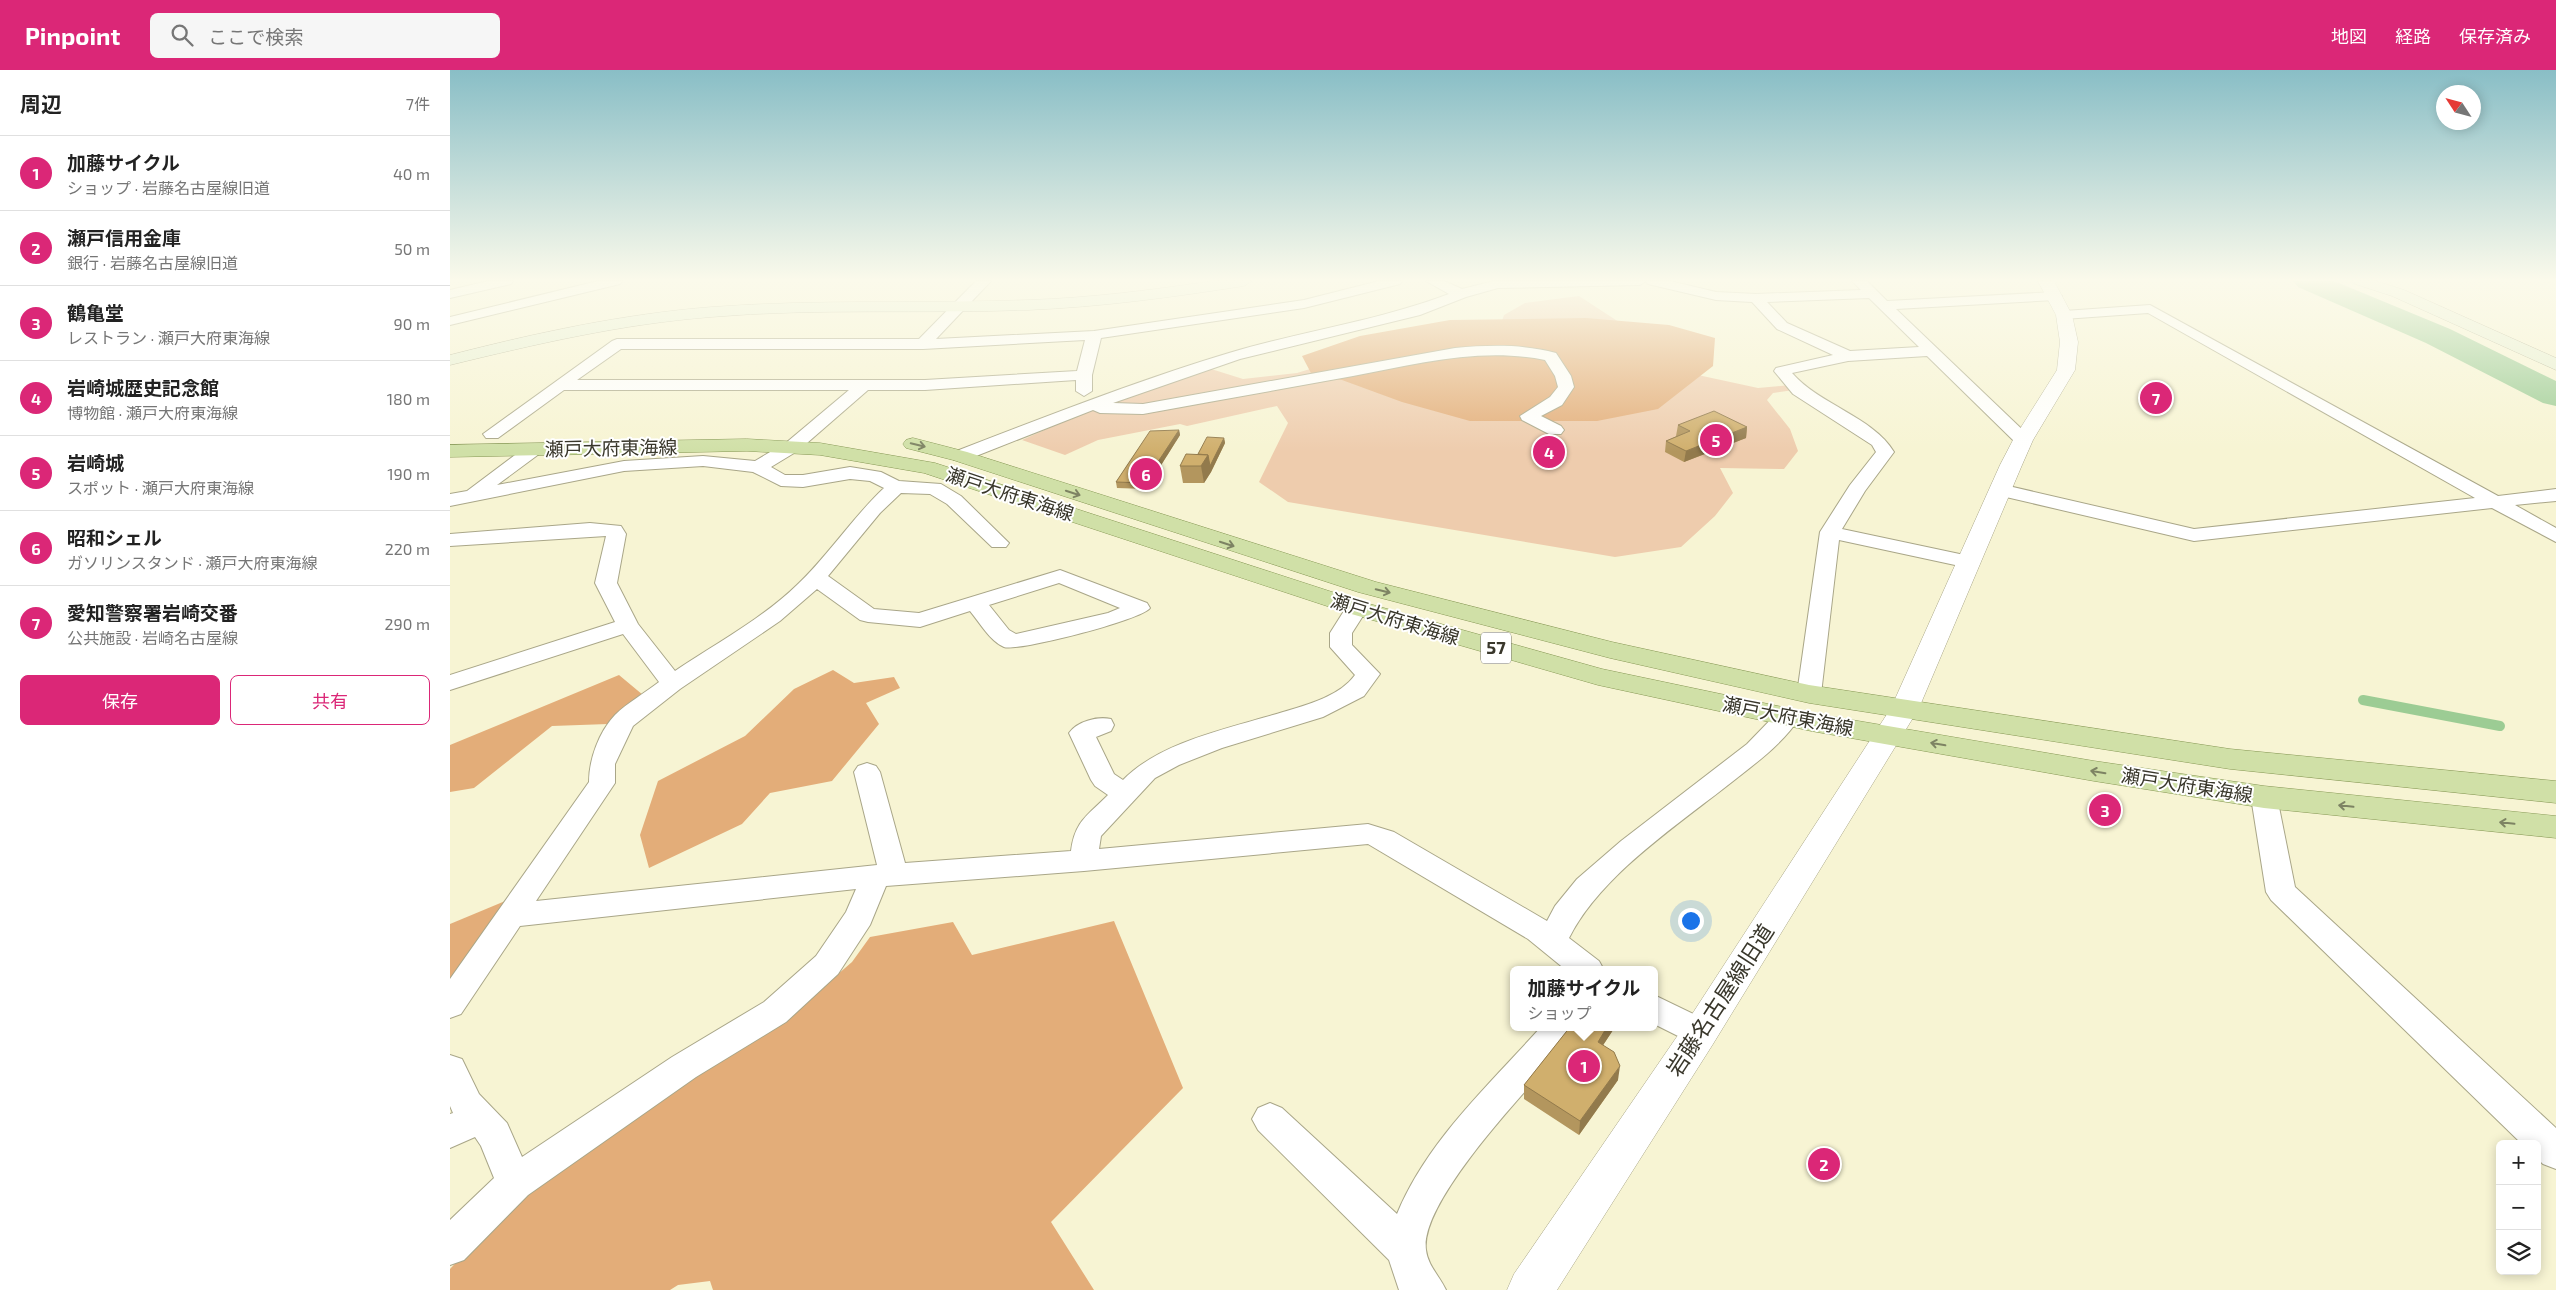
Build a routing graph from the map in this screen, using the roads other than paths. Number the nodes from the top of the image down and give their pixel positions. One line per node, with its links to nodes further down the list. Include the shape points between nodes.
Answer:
1 (542, 338): 14 (main road)
2 (929, 338): 11 (street)
3 (1027, 338): 11 (street)
4 (1093, 338): 16 (street)
5 (1309, 338): 19 (street, via 1235,356)
6 (1808, 338): 13 (street)
7 (1918, 338): 12 (street)
8 (2068, 338): 24 (street, 岩藤名古屋線旧道, via 2066,370)
9 (2202, 338): 33 (street)
10 (2497, 338): 15 (main road)
11 (923, 344): 17 (street, via 617,344)
12 (1931, 351): 13 (street); 24 (street)
13 (1848, 356): 35 (street, via 1782,371 1799,392 1878,442 1885,452)
14 (450, 360)
15 (2556, 365)
16 (1084, 375): 18 (street, via 925,385); 19 (street)
17 (561, 385): 18 (street); 22 (street)
18 (864, 385): 23 (street)
19 (1083, 408): 20 (street, via 1142,409 1440,356 1495,350 1529,351 1551,356 1563,376 1566,387 1556,401 1528,416); 27 (street)
20 (1555, 430)
21 (450, 433): 22 (main road, 瀬戸大府東海線 / 57)
22 (492, 434): 23 (main road, 瀬戸大府東海線 / 57)
23 (802, 439): 25 (main road, 瀬戸大府東海線 / 57, via 747,445); 27 (main road, 瀬戸大府東海線 / 57, one-way to 27, via 857,435); 28 (street); 42 (main road, 瀬戸大府東海線 / 57, via 928,466)
24 (2023, 440): 30 (street, 岩藤名古屋線旧道)
25 (533, 450): 26 (main road, 瀬戸大府東海線 / 57); 32 (street)
26 (450, 451)
27 (960, 456): 46 (main road, 瀬戸大府東海線 / 57, one-way to 46, via 1367,587 1610,650)
28 (758, 467): 29 (street, via 781,480 803,481 850,473 874,476); 32 (street, via 703,461 624,466)
29 (896, 487): 38 (street, via 934,488 954,500); 40 (street)
30 (2000, 490): 33 (street, via 2194,535); 39 (street, 岩藤名古屋線旧道)
31 (2556, 495): 33 (street)
32 (459, 499): 34 (street)
33 (2498, 503): 36 (street)
34 (450, 514)
35 (1830, 532): 39 (street); 46 (street)
36 (2556, 536)
37 (450, 540): 43 (street, via 614,530 616,534 606,583)
38 (999, 543)
39 (1969, 562): 48 (street, 岩藤名古屋線旧道)
40 (815, 577): 41 (street, via 868,614 920,620); 45 (street, via 805,590 772,616)
41 (975, 603): 41 (street, via 1060,576 1139,608 1115,618 1012,642 1002,636)
42 (1357, 608): 47 (main road, 瀬戸大府東海線 / 57, via 1598,677); 52 (street, via 1341,633 1341,648 1368,674 1356,691 1314,711 1170,759 1146,772)
43 (628, 625): 44 (street); 45 (street)
44 (450, 683)
45 (672, 684): 57 (street, via 624,721 602,764 602,783)
46 (1809, 694): 48 (main road, 瀬戸大府東海線 / 57)
47 (1788, 718): 48 (main road, 瀬戸大府東海線 / 57); 58 (street, via 1756,750 1631,848 1586,888 1566,914)
48 (1898, 722): 51 (main road, 瀬戸大府東海線 / 57); 53 (main road, 瀬戸大府東海線 / 57, one-way to 48, via 2094,771); 63 (street, 岩藤名古屋線旧道)
49 (1102, 725): 52 (street, via 1082,733 1104,780)
50 (867, 772): 56 (street)
51 (2556, 792)
52 (1125, 794): 55 (street, via 1087,833)
53 (2264, 797): 54 (main road, 瀬戸大府東海線 / 57, one-way to 53); 67 (street, via 2282,892)
54 (2556, 827)
55 (1084, 861): 56 (street); 58 (street, via 1368,834 1393,844)
56 (885, 875): 57 (street); 68 (street, via 827,965 775,1012 684,1067)
57 (510, 915): 60 (street)
58 (1552, 941): 59 (street)
59 (1583, 966)
60 (450, 1005)
61 (1658, 1010): 63 (street)
62 (1558, 1031): 70 (street, via 1456,1147 1421,1201 1409,1231)
63 (1700, 1033): 72 (street, 岩藤名古屋線旧道)
64 (450, 1070): 66 (street, via 467,1105)
65 (1270, 1119): 70 (street)
66 (465, 1124): 68 (street, via 494,1135)
67 (2556, 1152)
68 (515, 1183): 69 (street)
69 (450, 1246)
70 (1406, 1249): 71 (street, via 1413,1277)
71 (1426, 1290)
72 (1530, 1290)

